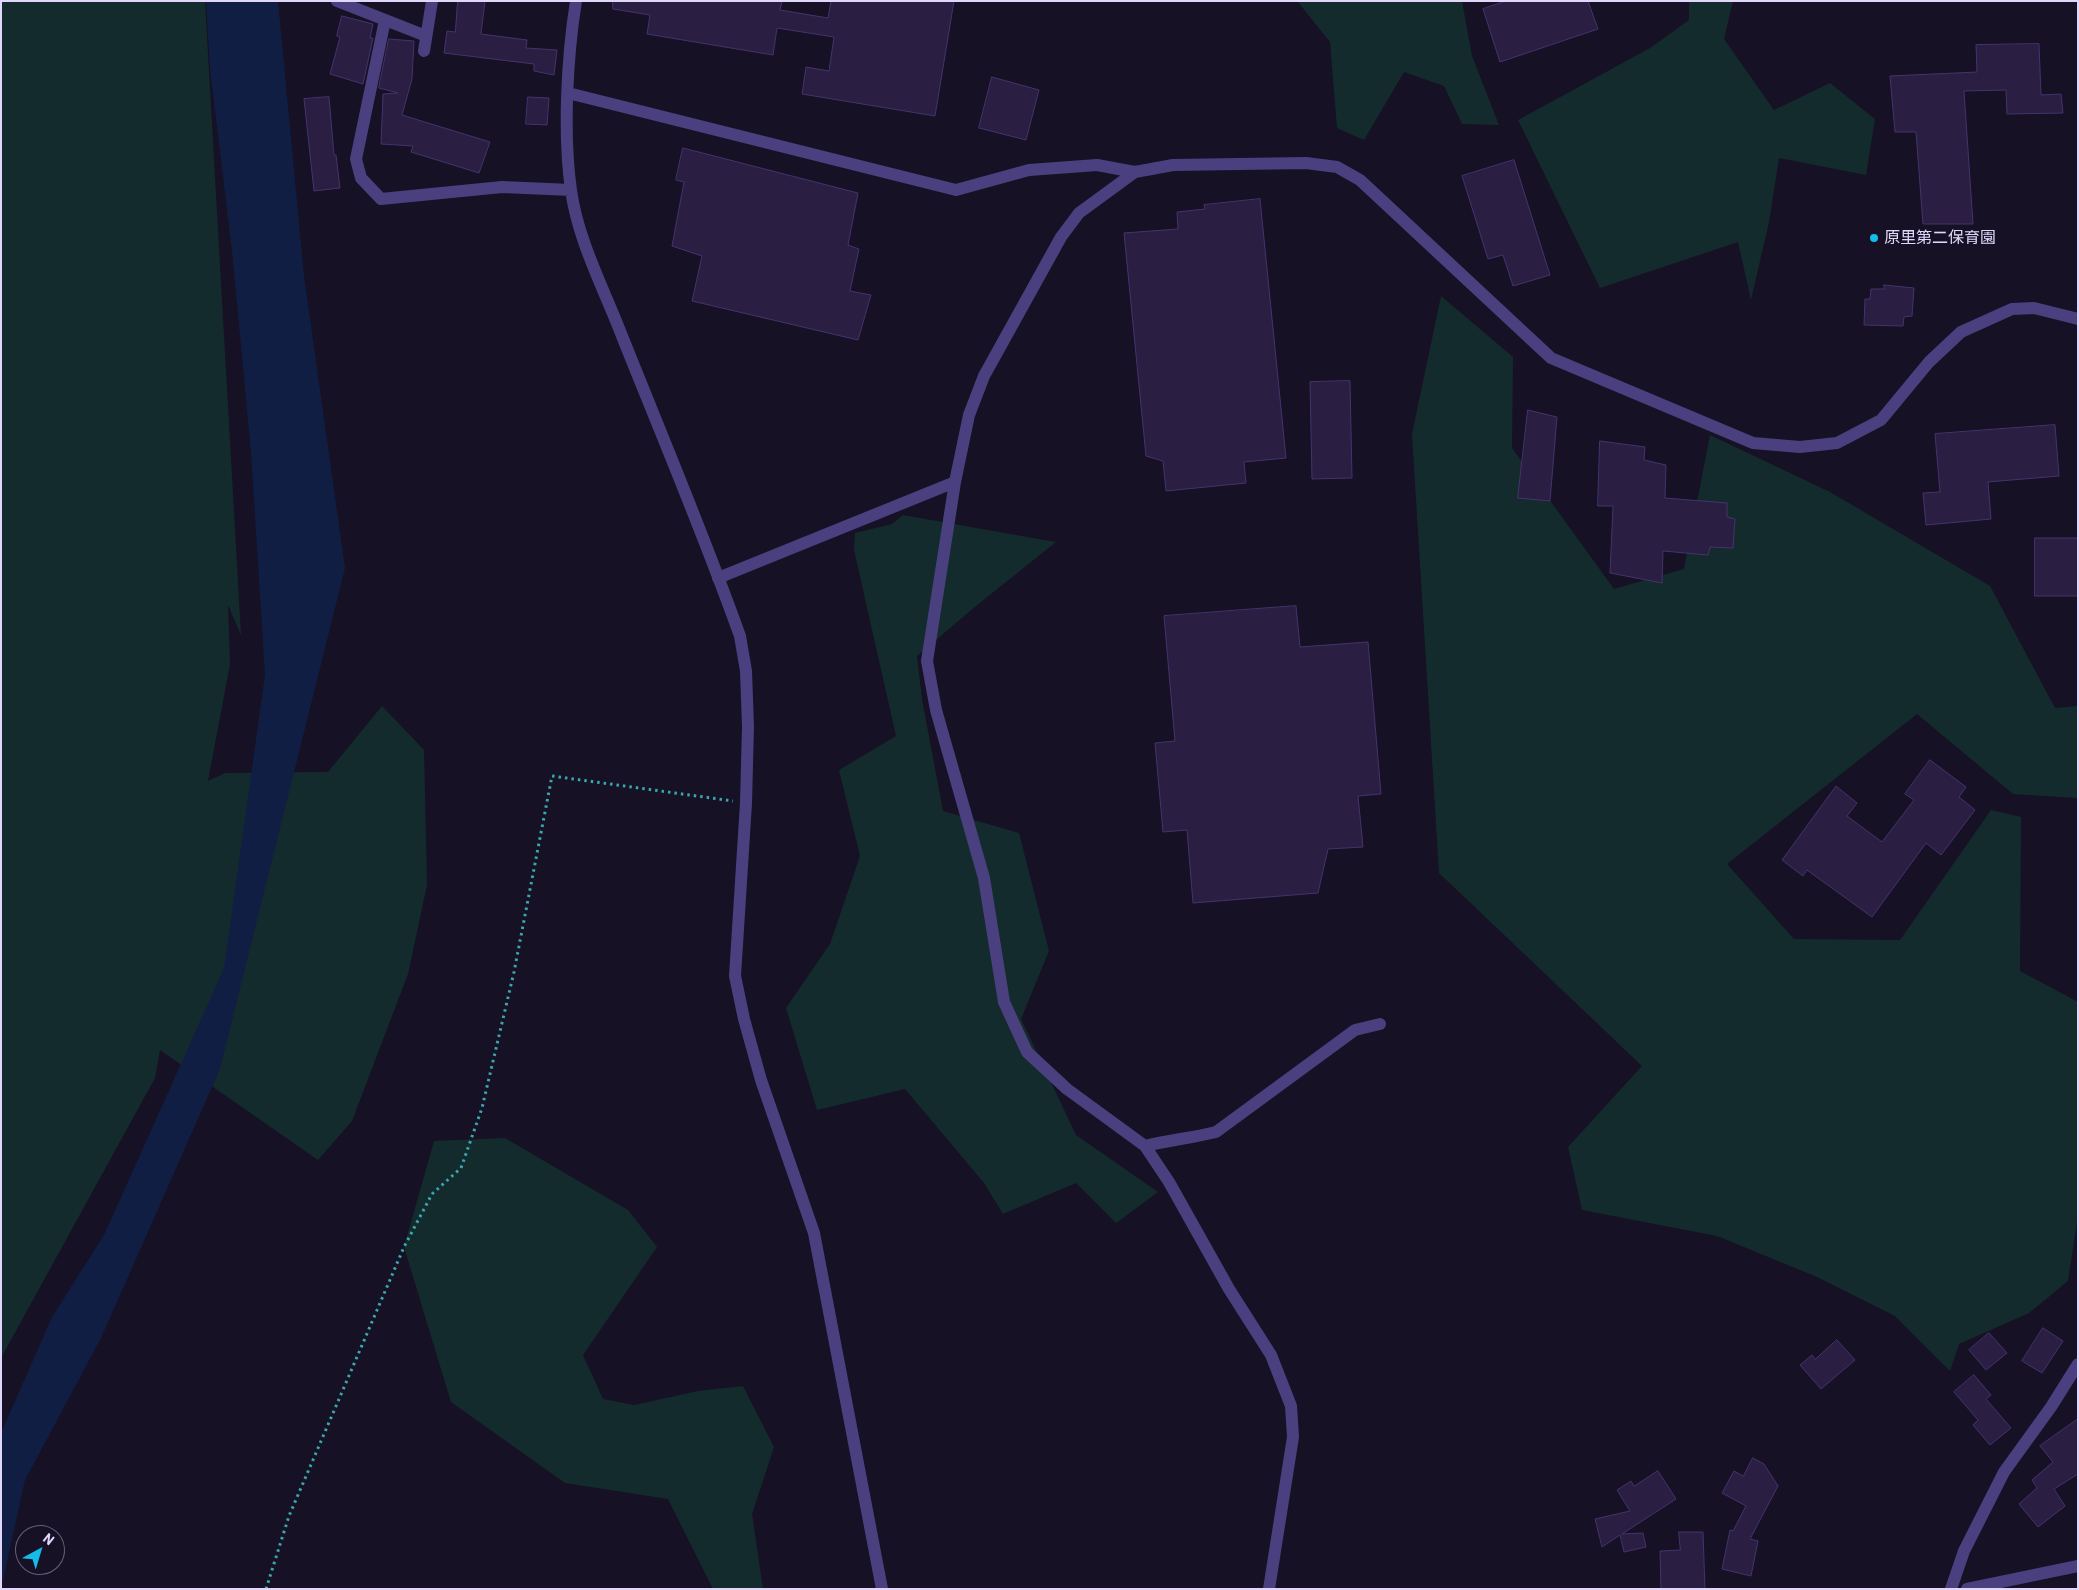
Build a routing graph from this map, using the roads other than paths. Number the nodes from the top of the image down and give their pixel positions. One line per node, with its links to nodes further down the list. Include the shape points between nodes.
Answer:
1 (337, 1): 4 (street)
2 (432, 1): 5 (street)
3 (576, 1): 7 (street)
4 (386, 20): 5 (street); 9 (street, via 356,159 361,178 381,199 502,188)
5 (426, 36): 6 (street)
6 (424, 51)
7 (568, 93): 8 (street, via 956,190 1029,170 1097,165); 9 (street)
8 (1135, 172): 10 (street, via 1173,165 1306,163 1338,167 1360,180 1551,358 1753,443 1800,448 1837,443 1881,420 1929,362 1961,332 2012,309 2034,308); 11 (street, via 1079,213 1061,237 984,376 969,415)
9 (571, 190): 12 (street, via 590,258)
10 (2078, 319)
11 (955, 482): 12 (street); 14 (street, via 927,661 936,710 984,878 1004,1002 1027,1052 1067,1089)
12 (718, 578): 17 (street, via 740,636 746,671 746,803 735,976 761,1080 814,1232)
13 (1380, 1024): 14 (street, via 1355,1030 1216,1132)
14 (1146, 1146): 18 (street, via 1271,1355 1291,1406 1293,1437)
15 (2078, 1364): 19 (street, via 2051,1408 2004,1472 1964,1551)
16 (2078, 1566): 20 (street)
17 (882, 1589)
18 (1269, 1589)
19 (1951, 1589)
20 (1967, 1589)

